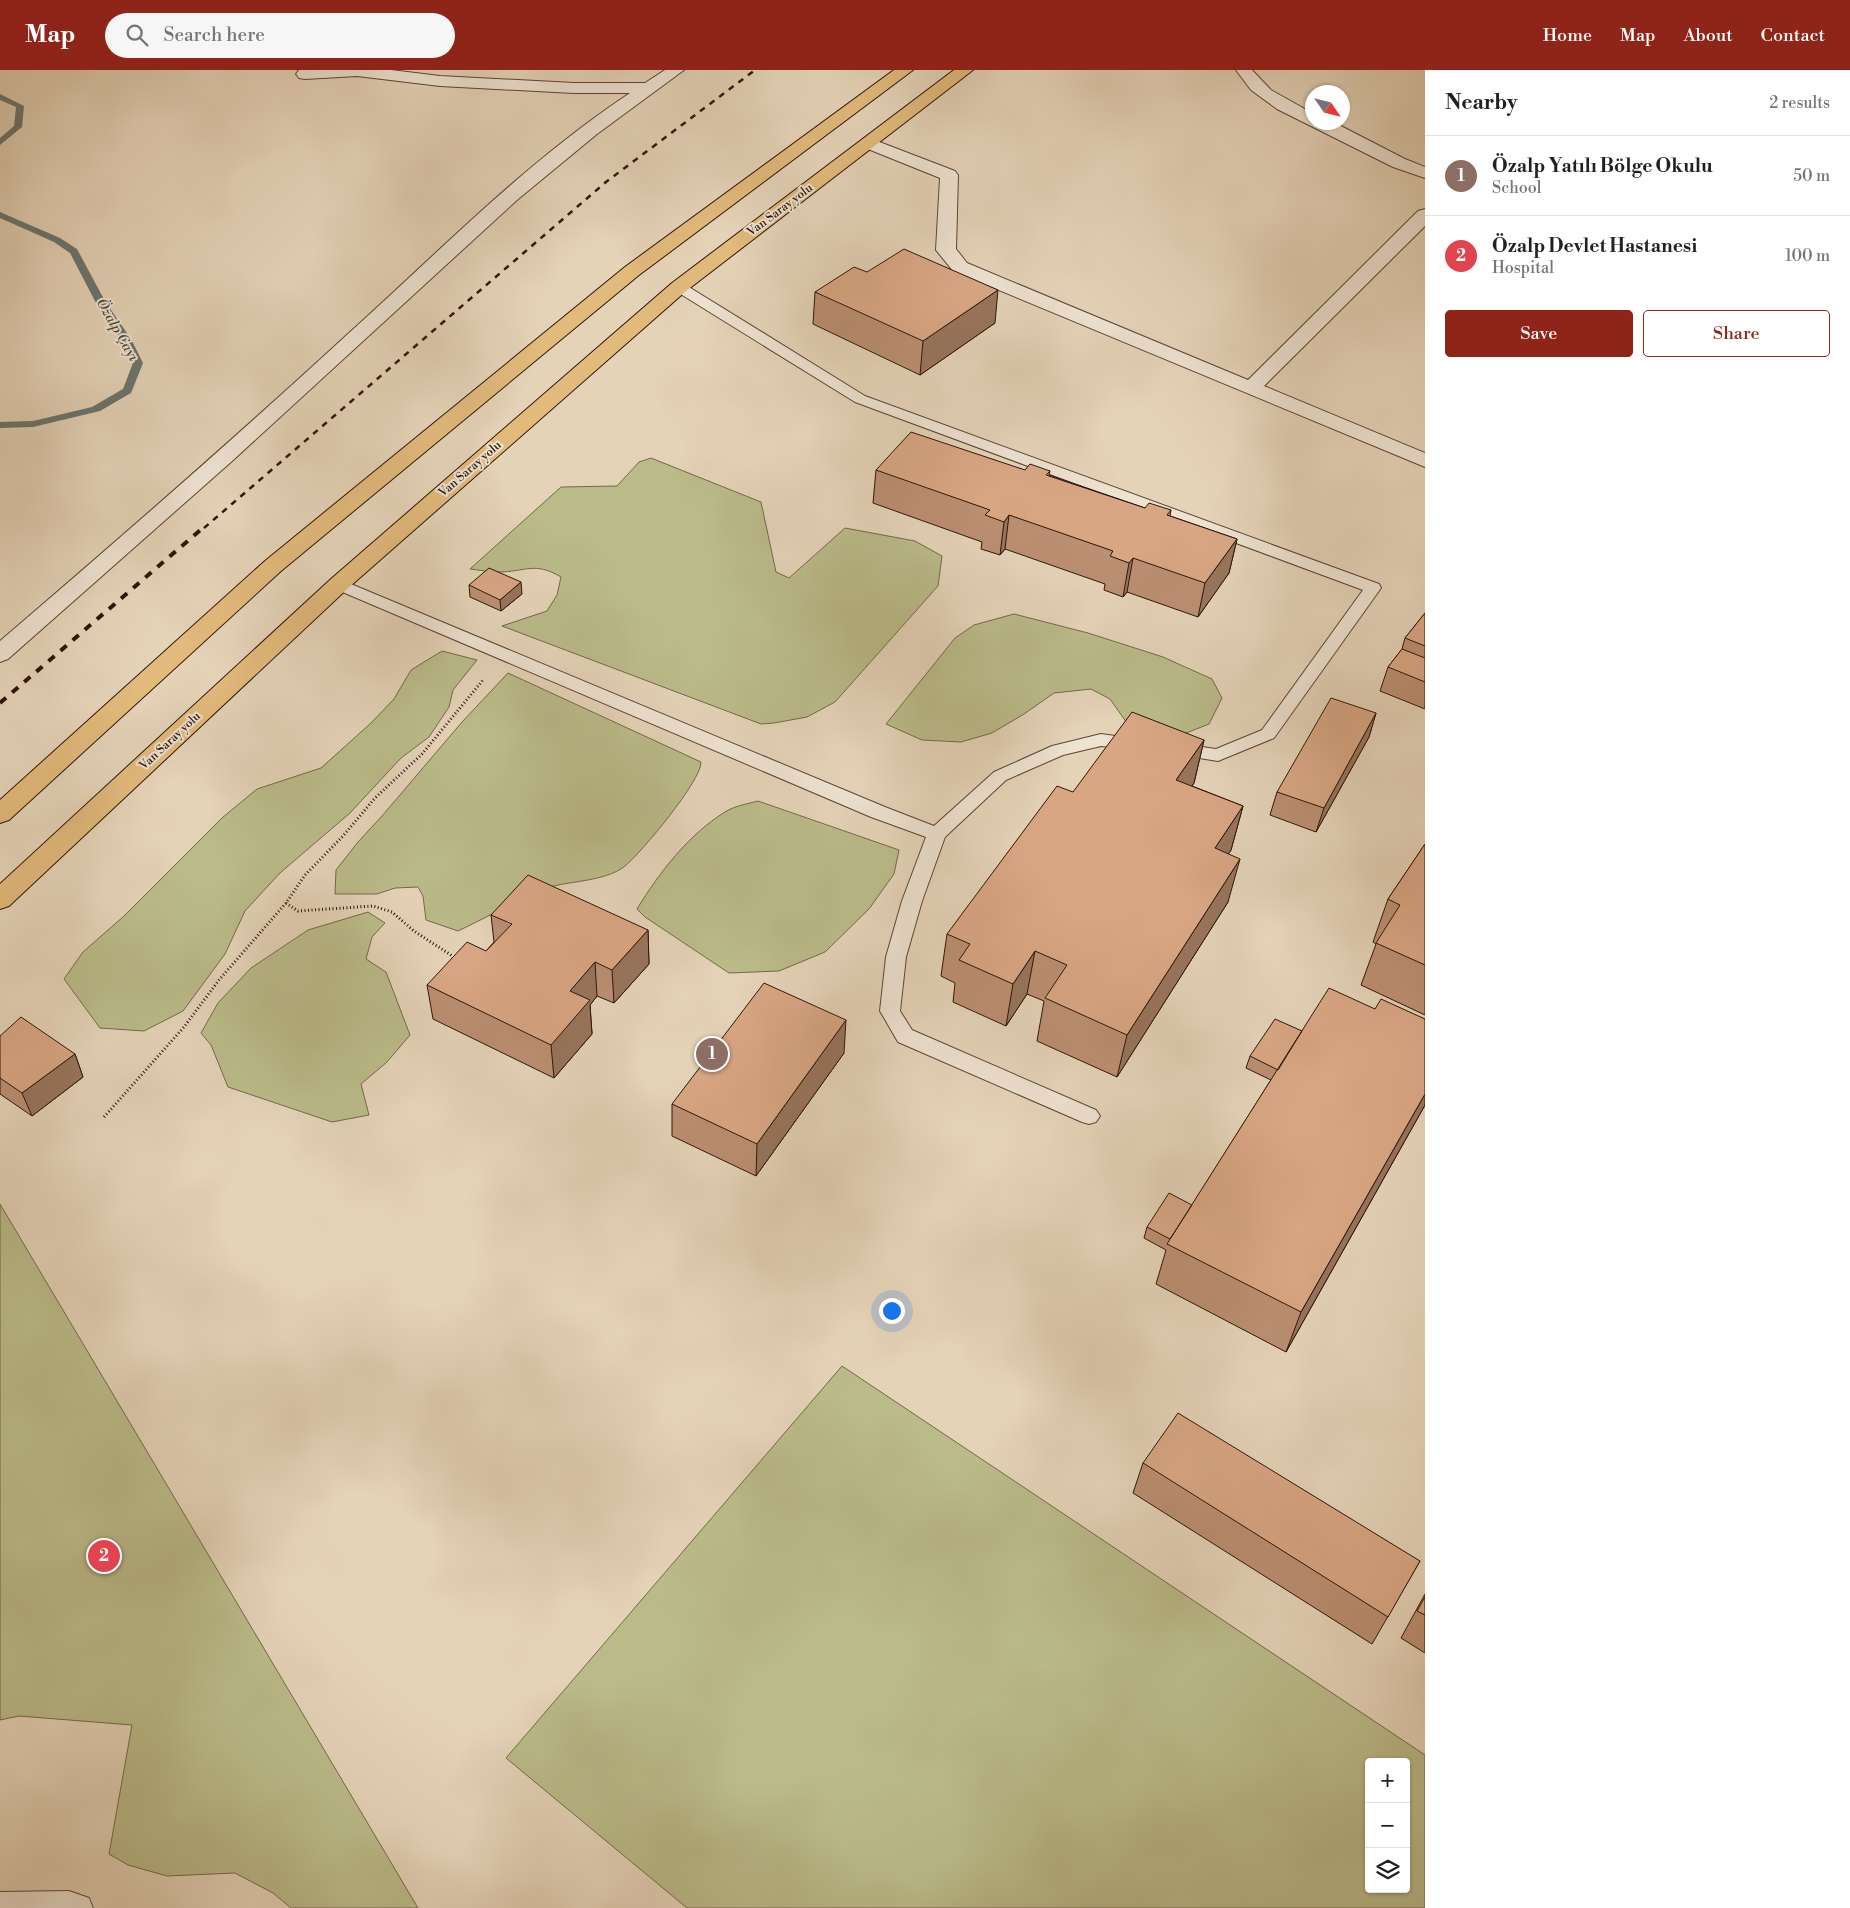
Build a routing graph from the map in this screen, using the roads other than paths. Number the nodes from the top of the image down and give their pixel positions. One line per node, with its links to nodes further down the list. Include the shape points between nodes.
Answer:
1 (676, 70): 6 (street)
2 (905, 70): 17 (highway, via 632,271 273,566)
3 (965, 70): 9 (highway, Van Saray yolu)
4 (1244, 70): 7 (street, via 1250,81)
5 (305, 74): 6 (street, via 357,71 440,82)
6 (648, 88): 16 (street, via 592,128 503,202 272,415)
7 (1305, 116)
8 (1334, 130): 10 (street)
9 (869, 143): 12 (highway, Van Saray yolu); 13 (street, via 950,176 946,250 960,267)
10 (1425, 173)
11 (1421, 224): 13 (street)
12 (679, 287): 15 (highway, Van Saray yolu); 18 (lane, via 860,399 1373,588 1268,734 1218,755 1101,740 1058,750 1000,776)
13 (1251, 388): 14 (street)
14 (1425, 461)
15 (339, 584): 18 (lane); 19 (highway, Van Saray yolu)
16 (0, 654)
17 (0, 814)
18 (937, 834): 20 (lane, via 912,901 896,957 890,1011 905,1036)
19 (0, 899)
20 (1089, 1116)
21 (0, 1906): 22 (lane, via 68,1905)
22 (79, 1908)

